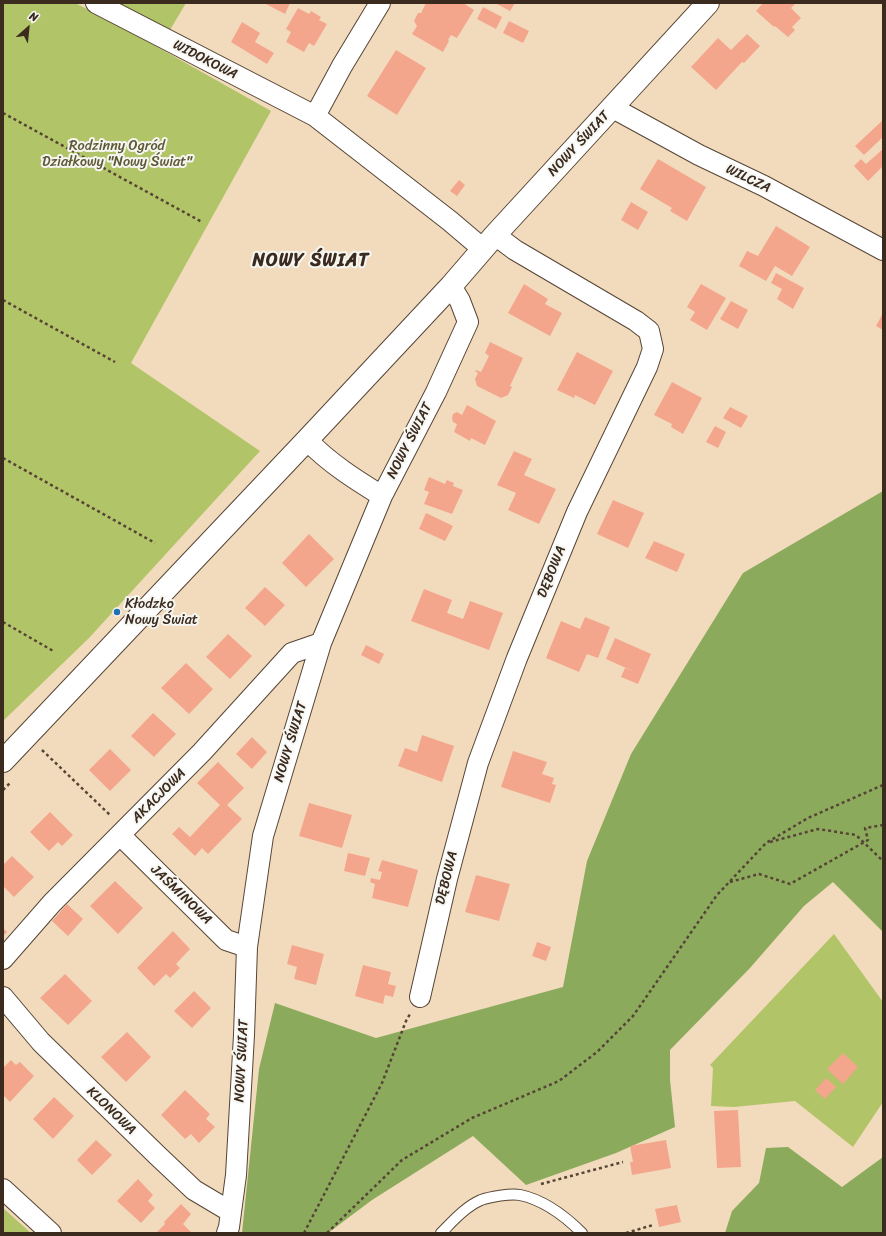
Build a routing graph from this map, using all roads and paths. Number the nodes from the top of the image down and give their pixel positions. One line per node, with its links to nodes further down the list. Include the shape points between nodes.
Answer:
1 (96, 3): 6 (street, WIDOKOWA)
2 (380, 3): 6 (street)
3 (708, 3): 4 (street, NOWY ŚWIAT)
4 (613, 108): 8 (street, NOWY ŚWIAT); 9 (street, WILCZA)
5 (3, 113): 7 (path)
6 (315, 116): 8 (street, WIDOKOWA, via 450,220)
7 (202, 222)
8 (489, 242): 10 (street, NOWY ŚWIAT); 32 (street, DĘBOWA, via 515,250 636,321 649,331 654,349 577,512 517,658 478,762 446,878)
9 (883, 250)
10 (451, 286): 13 (street, NOWY ŚWIAT); 15 (street, NOWY ŚWIAT, via 468,322 436,392)
11 (3, 300): 12 (path)
12 (115, 362)
13 (307, 440): 15 (street, via 321,455); 21 (street, NOWY ŚWIAT)
14 (3, 458): 16 (path)
15 (382, 496): 18 (street, NOWY ŚWIAT)
16 (155, 543)
17 (3, 622): 19 (path)
18 (321, 643): 24 (street, AKACJOWA, via 292,653 202,752); 29 (street, NOWY ŚWIAT, via 263,836)
19 (55, 652)
20 (42, 750): 24 (path)
21 (3, 761)
22 (883, 785): 26 (path, via 808,818)
23 (883, 825): 25 (path, via 865,828 868,840)
24 (123, 832): 29 (street, JAŚMINOWA, via 226,940); 30 (street, AKACJOWA, via 52,903)
25 (864, 842): 26 (path, via 856,835 818,828); 27 (path); 28 (path, via 790,884 759,874)
26 (766, 843): 28 (path)
27 (883, 861)
28 (730, 882): 41 (path, via 718,895 633,1016 597,1052 559,1081 472,1118 402,1160)
29 (247, 946): 36 (street, NOWY ŚWIAT, via 244,1035)
30 (3, 959)
31 (3, 997): 36 (street, KLONOWA, via 41,1042 194,1190)
32 (420, 997): 40 (path, via 406,1021 382,1083)
33 (623, 1162): 35 (path, via 538,1185)
34 (3, 1189): 38 (street)
35 (519, 1195): 42 (lane, via 481,1200 459,1214); 43 (lane, via 549,1207 567,1218)
36 (231, 1212): 39 (street, NOWY ŚWIAT)
37 (653, 1225): 44 (path)
38 (51, 1233)
39 (227, 1233)
40 (304, 1233)
41 (327, 1233)
42 (441, 1233)
43 (582, 1233)
44 (626, 1233)

